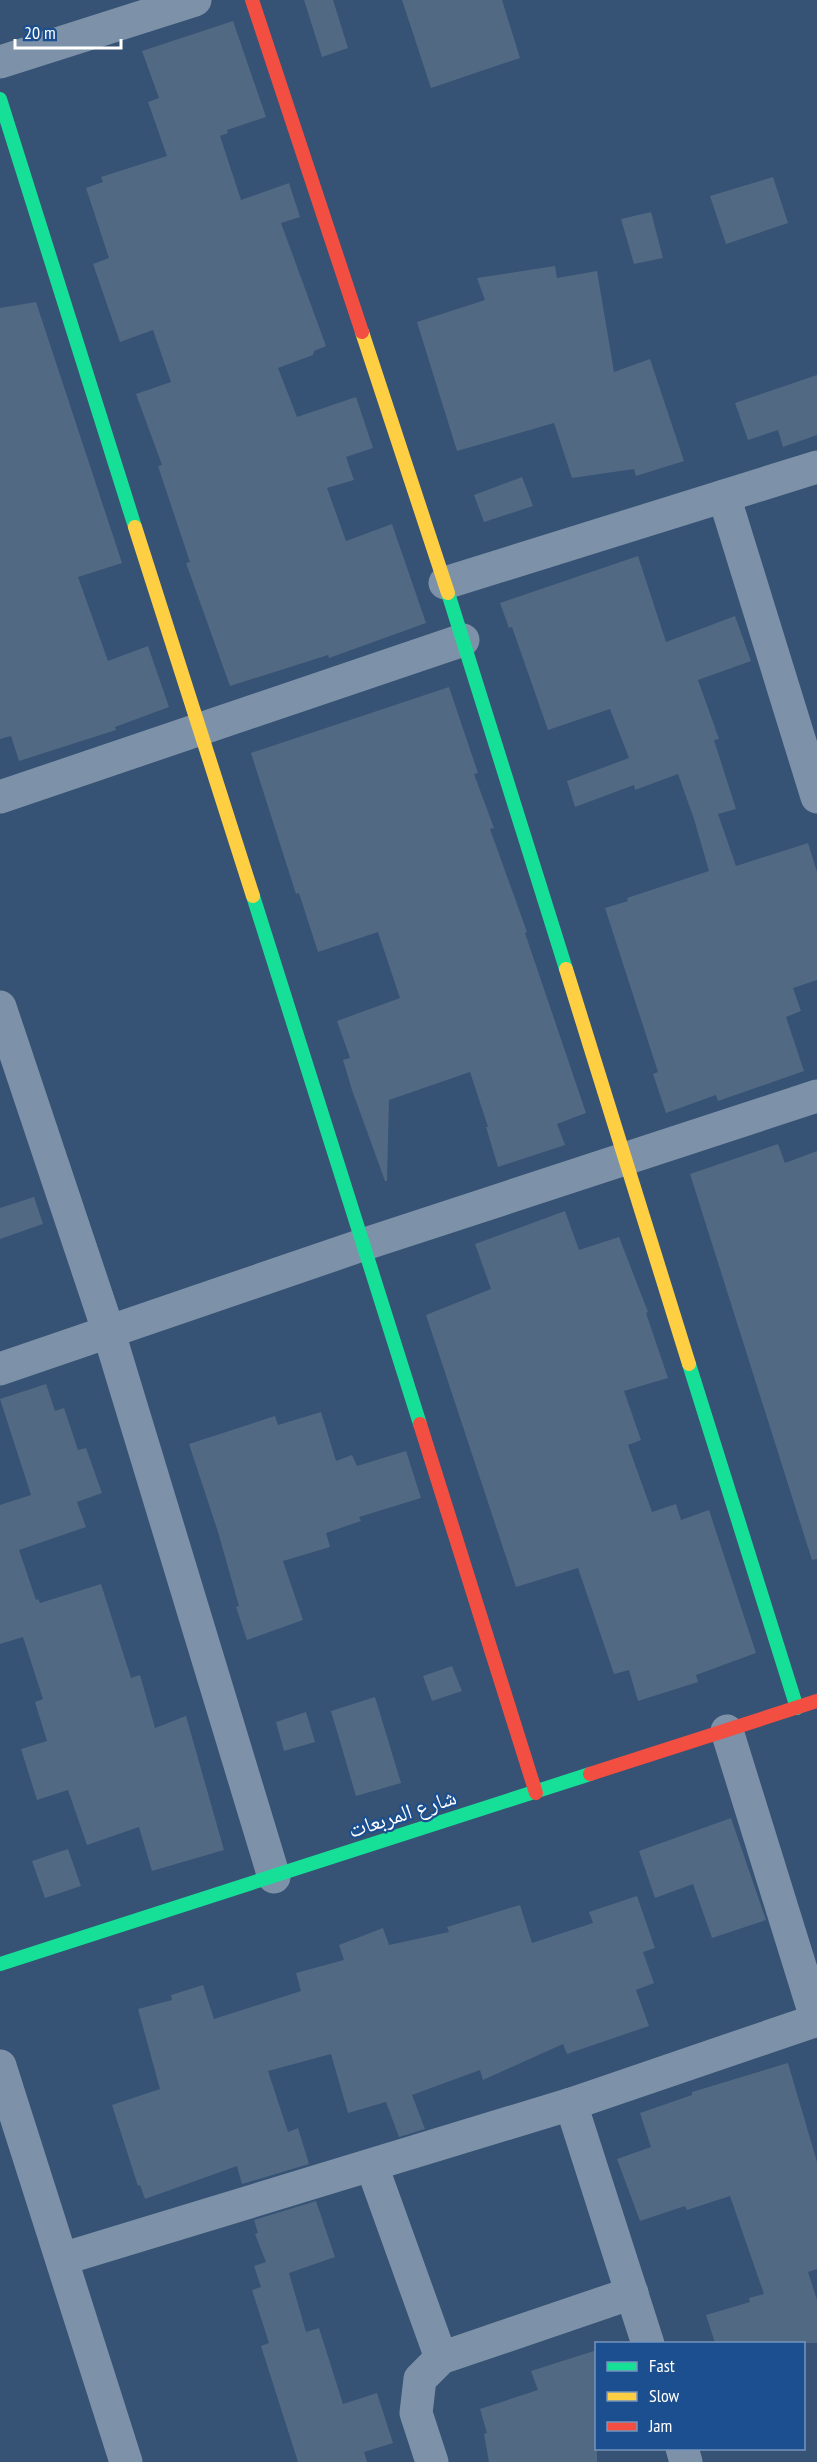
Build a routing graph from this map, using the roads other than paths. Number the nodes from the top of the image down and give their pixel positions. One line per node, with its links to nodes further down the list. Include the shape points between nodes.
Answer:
1 (195, 0): 3 (street)
2 (252, 0): 7 (street)
3 (0, 62)
4 (0, 99): 9 (street)
5 (817, 467): 6 (street)
6 (724, 496): 7 (street); 11 (street)
7 (445, 583): 8 (street)
8 (463, 640): 9 (street); 14 (street)
9 (198, 729): 10 (street); 15 (street)
10 (0, 797)
11 (817, 797)
12 (0, 1007): 16 (street)
13 (817, 1096): 14 (street)
14 (625, 1158): 15 (street); 19 (street)
15 (365, 1244): 16 (street); 21 (street)
16 (109, 1333): 17 (street); 22 (street)
17 (0, 1369)
18 (817, 1701): 19 (street, شارع المربعات)
19 (797, 1708): 20 (street, شارع المربعات)
20 (727, 1731): 21 (street, شارع المربعات); 24 (street)
21 (536, 1792): 22 (street, شارع المربعات)
22 (274, 1877): 23 (street, شارع المربعات)
23 (0, 1964)
24 (817, 2020): 26 (street)
25 (0, 2066): 28 (street)
26 (571, 2104): 27 (street); 29 (street)
27 (372, 2166): 28 (street); 31 (street)
28 (62, 2259): 32 (street)
29 (632, 2293): 30 (street); 31 (street)
30 (648, 2342)
31 (441, 2358): 33 (street, via 420,2379 416,2413)
32 (126, 2462)
33 (432, 2462)

